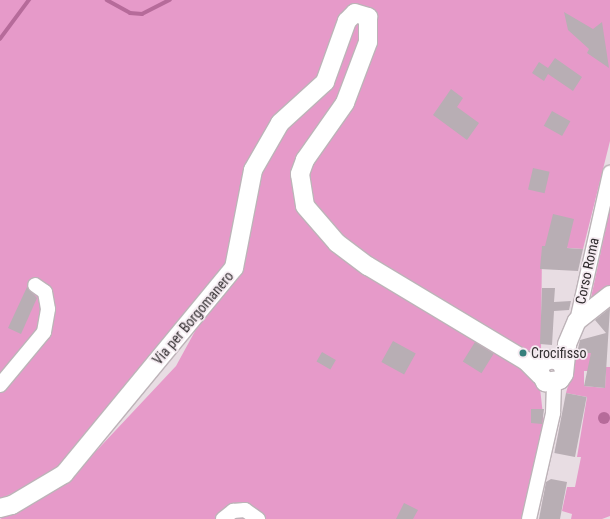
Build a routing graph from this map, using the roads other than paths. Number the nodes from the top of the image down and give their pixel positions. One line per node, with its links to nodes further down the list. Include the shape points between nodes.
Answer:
1 (610, 173): 4 (street, Corso Roma)
2 (35, 285): 6 (street, via 46,298 44,332)
3 (610, 295): 4 (main road)
4 (577, 321): 5 (main road, Corso Roma)
5 (551, 371): 7 (main road, Via per Borgomanero, via 526,361 368,266 337,243 305,206 300,174 305,160 345,103 368,42 368,17 355,13 347,21 325,82 280,123 253,170 234,268 64,474 12,505); 10 (street, Corso Roma, via 553,413)
6 (0, 385)
7 (0, 508)
8 (223, 519): 9 (street, via 233,511 244,510)
9 (258, 519)
10 (529, 519)

